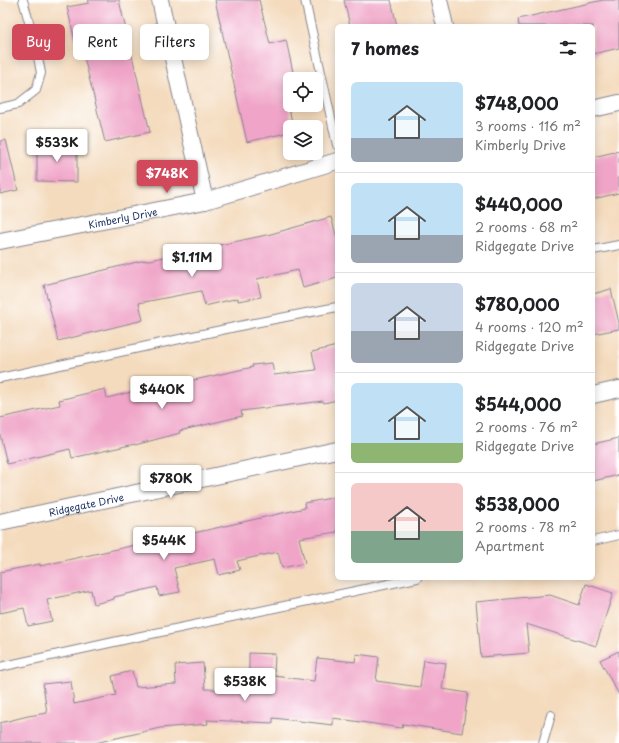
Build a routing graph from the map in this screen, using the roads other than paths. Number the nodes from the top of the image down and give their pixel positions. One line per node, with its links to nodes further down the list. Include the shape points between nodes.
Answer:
1 (24, 0): 7 (lane, via 41,73 36,90 18,104)
2 (160, 0): 11 (street)
3 (305, 0): 9 (lane)
4 (439, 0): 5 (street)
5 (445, 24)
6 (619, 103): 8 (street)
7 (0, 108)
8 (595, 109)
9 (335, 136)
10 (335, 162): 11 (street, Kimberly Drive)
11 (205, 201): 12 (street, Kimberly Drive)
12 (0, 241)
13 (619, 244): 14 (lane)
14 (595, 250)
15 (335, 307): 16 (lane)
16 (0, 378)
17 (619, 390): 18 (street)
18 (595, 395)
19 (335, 450): 20 (street, Ridgegate Drive)
20 (0, 522)
21 (619, 535): 22 (lane)
22 (595, 541)
23 (408, 580): 24 (lane)
24 (0, 667)
25 (551, 715): 26 (lane)
26 (543, 743)

